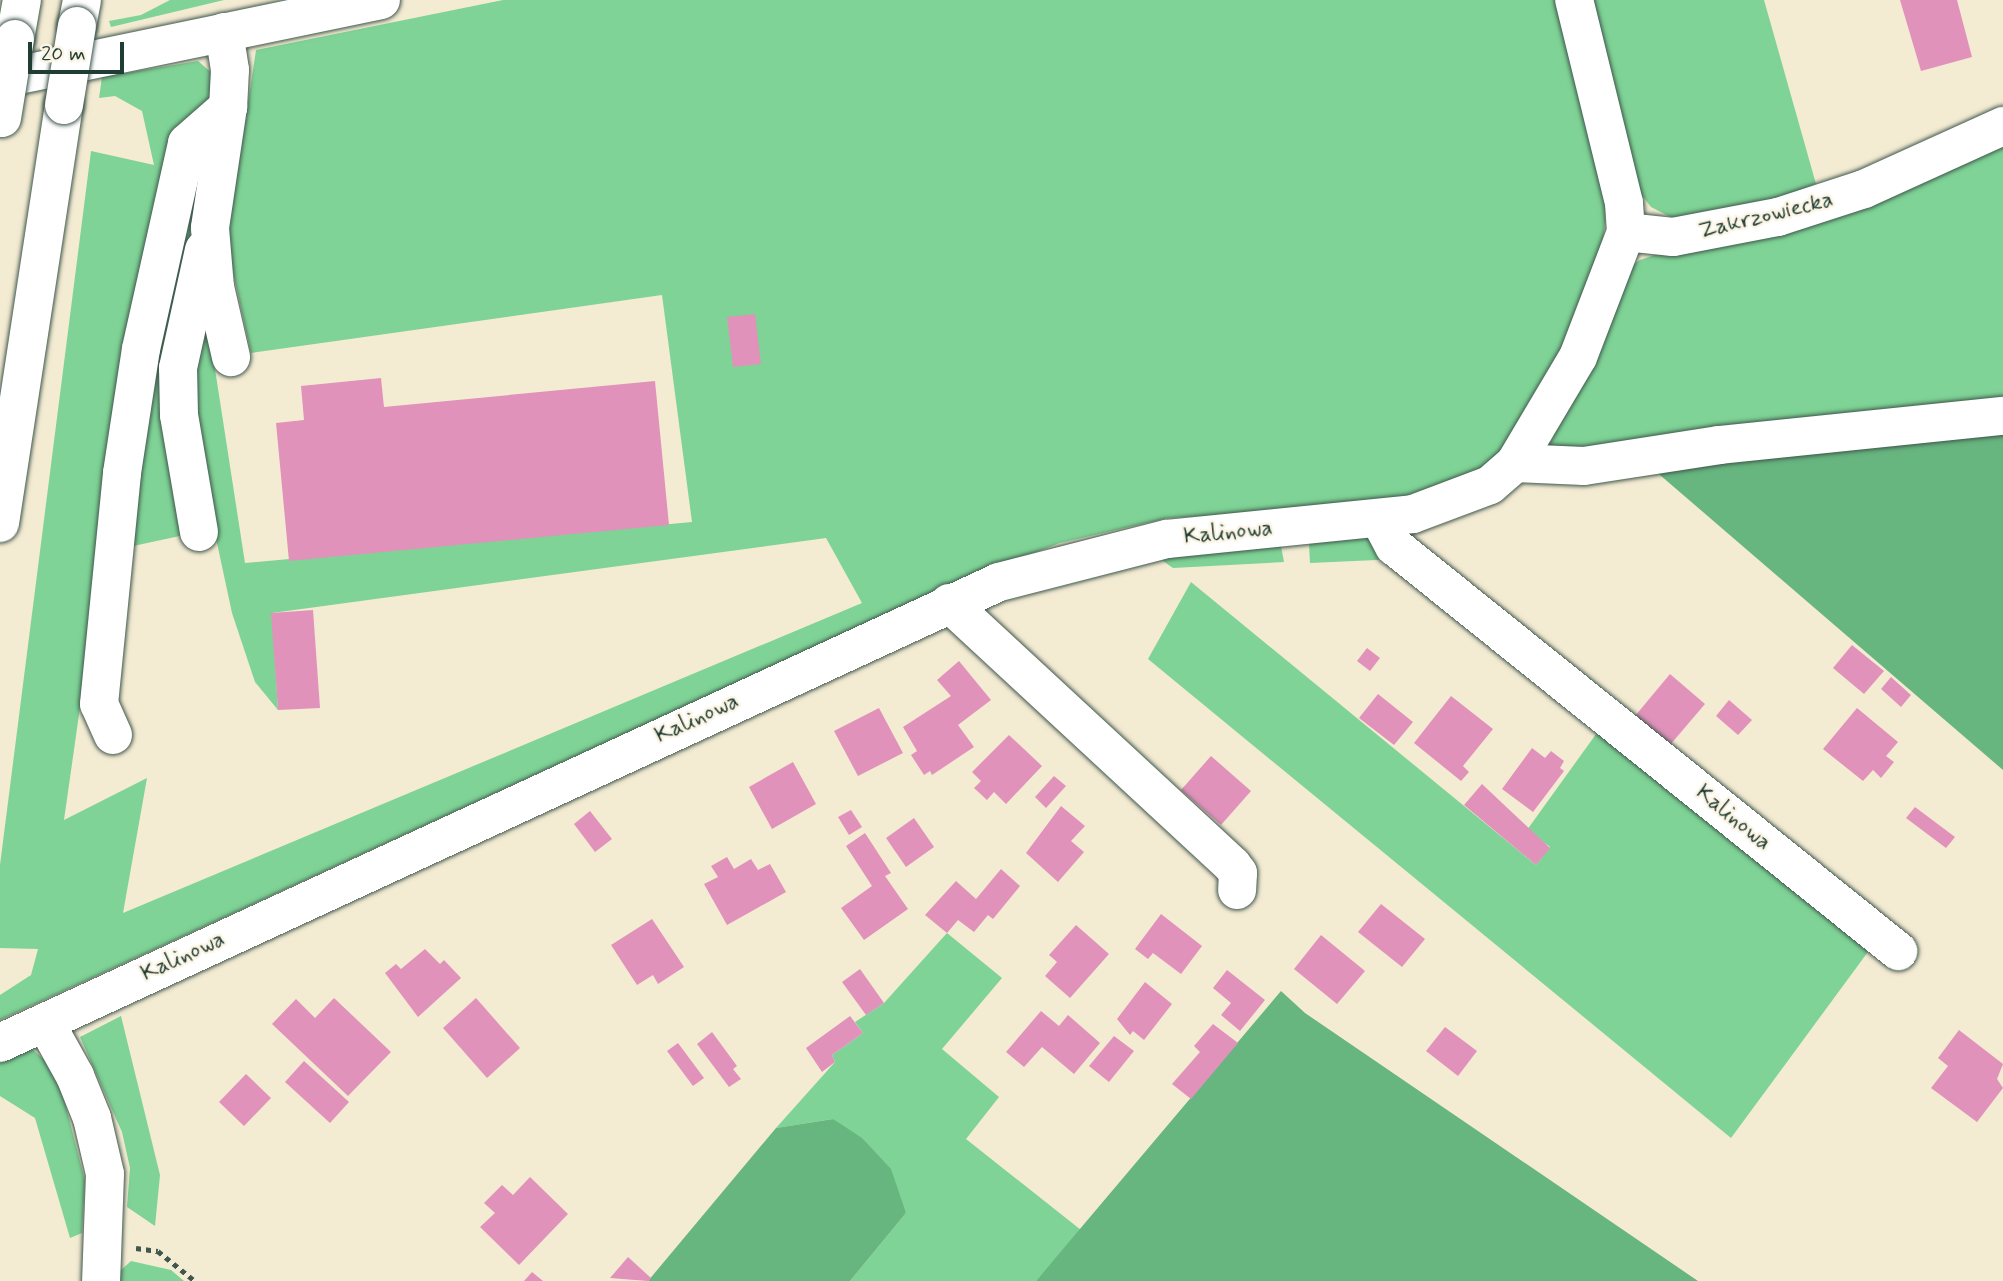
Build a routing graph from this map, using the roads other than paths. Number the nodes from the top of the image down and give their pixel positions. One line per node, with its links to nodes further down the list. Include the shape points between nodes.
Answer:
1 (22, 0): 8 (main road, bridge)
2 (381, 0): 5 (main road)
3 (1574, 0): 11 (main road, via 1624,203)
4 (80, 13): 16 (main road, bridge)
5 (237, 20): 6 (main road); 7 (main road)
6 (16, 75)
7 (228, 107): 10 (main road); 19 (main road, via 203,124 184,152 141,349 122,473 99,704)
8 (1, 123)
9 (2003, 126): 11 (main road, Zakrzowiecka, via 1864,190 1778,217 1673,237)
10 (210, 228): 12 (main road, via 215,287); 17 (main road, via 178,368 179,415)
11 (1626, 232): 14 (main road, Kalinowa, via 1578,357)
12 (231, 357)
13 (2003, 416): 14 (main road, via 1720,445 1584,466)
14 (1515, 463): 15 (main road, Kalinowa, via 1490,485 1454,501)
15 (1380, 520): 18 (main road, Kalinowa, via 1154,541 1058,564); 21 (main road, Kalinowa, via 1394,547)
16 (0, 523)
17 (199, 532)
18 (949, 603): 20 (main road, via 1232,865 1238,873); 22 (main road, Kalinowa)
19 (113, 735)
20 (1237, 890)
21 (1898, 951)
22 (45, 1021): 23 (main road, Kalinowa); 24 (main road, via 92,1118 105,1174)
23 (0, 1042)
24 (101, 1281)

